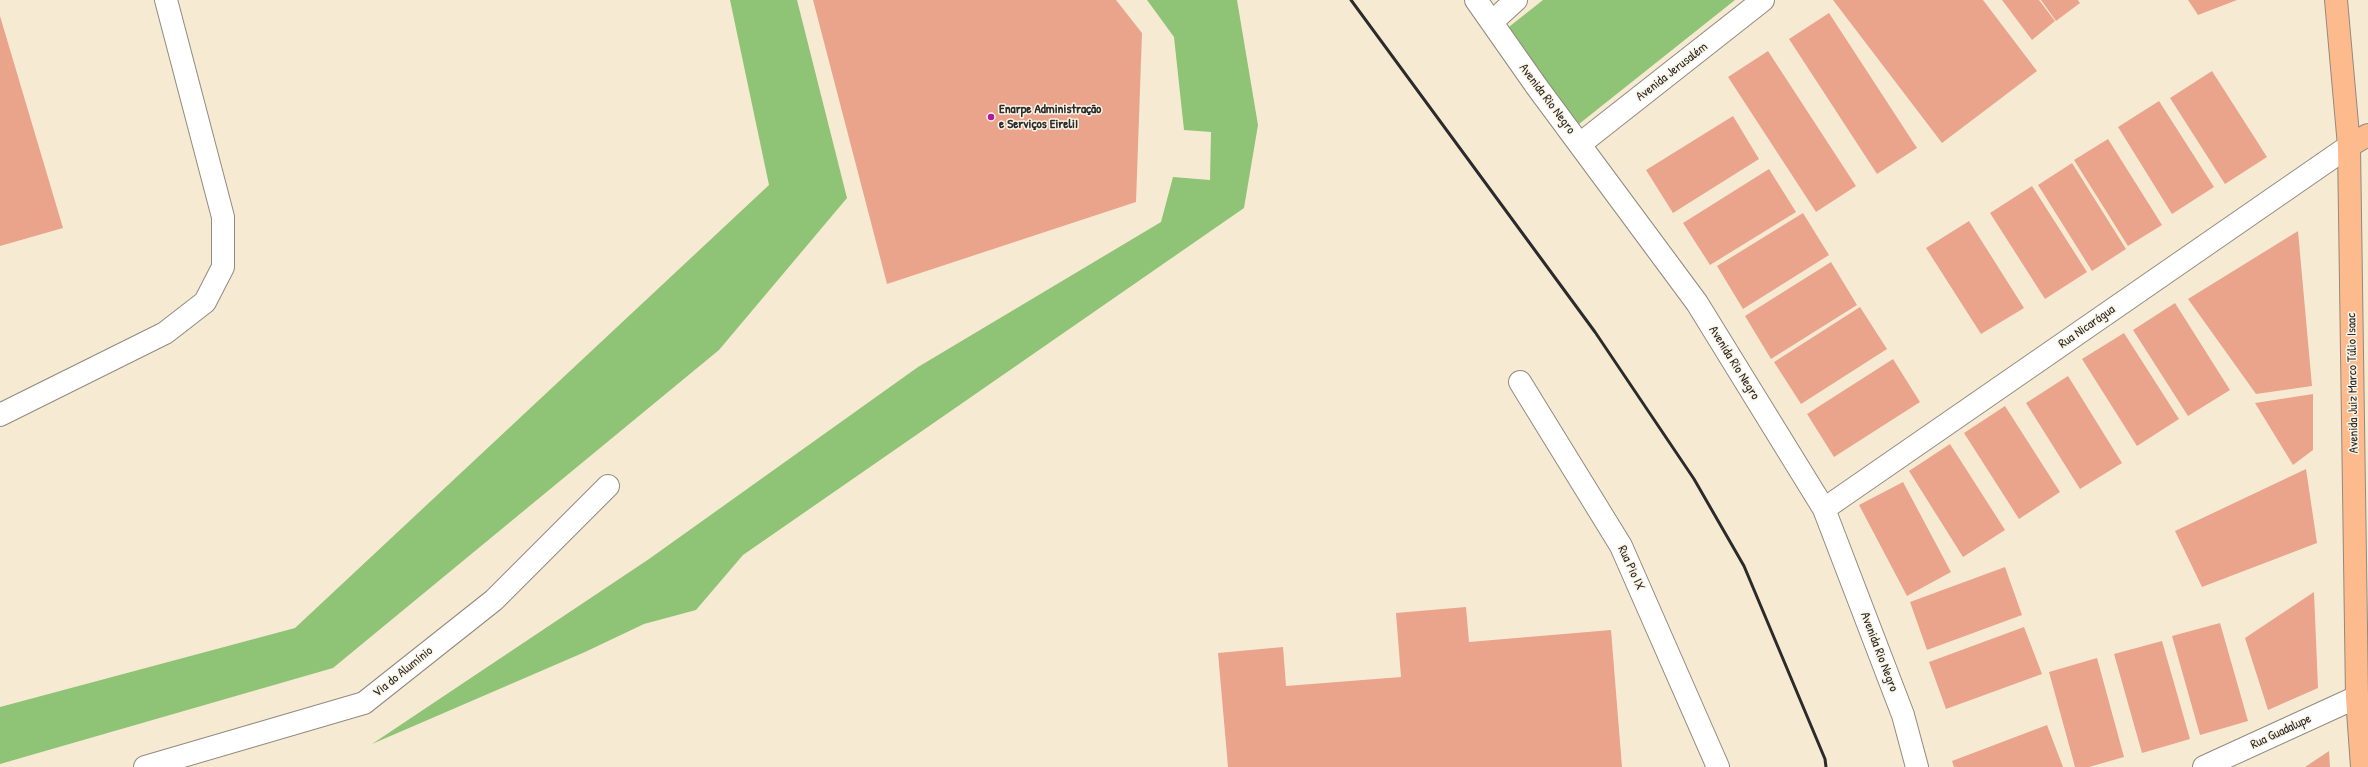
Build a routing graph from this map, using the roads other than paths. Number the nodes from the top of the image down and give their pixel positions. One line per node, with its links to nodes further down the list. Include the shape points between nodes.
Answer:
1 (166, 0): 11 (street, via 223,217 223,267 205,302 165,333)
2 (1476, 0): 6 (street, Avenida Rio Negro)
3 (1516, 0): 6 (street)
4 (1763, 0): 8 (street, Avenida Jerusalém)
5 (2336, 0): 9 (main road, Avenida Juiz Marco Túlio Isaac)
6 (1492, 22): 8 (street, Avenida Rio Negro, via 1536,87)
7 (2368, 135): 9 (main road)
8 (1580, 144): 13 (street, Avenida Rio Negro, via 1697,303)
9 (2349, 146): 13 (street, Rua Nicarágua); 14 (main road, Avenida Juiz Marco Túlio Isaac)
10 (1520, 382): 16 (street, Rua Pio IX, via 1621,546)
11 (0, 415)
12 (608, 486): 15 (street, Via do Alumínio, via 494,600 364,703)
13 (1824, 509): 17 (street, Avenida Rio Negro, via 1903,715)
14 (2357, 697): 18 (street, Rua Guadalupe); 19 (main road, Avenida Juiz Marco Túlio Isaac)
15 (145, 767)
16 (1718, 767)
17 (1917, 767)
18 (2204, 767)
19 (2362, 767)

